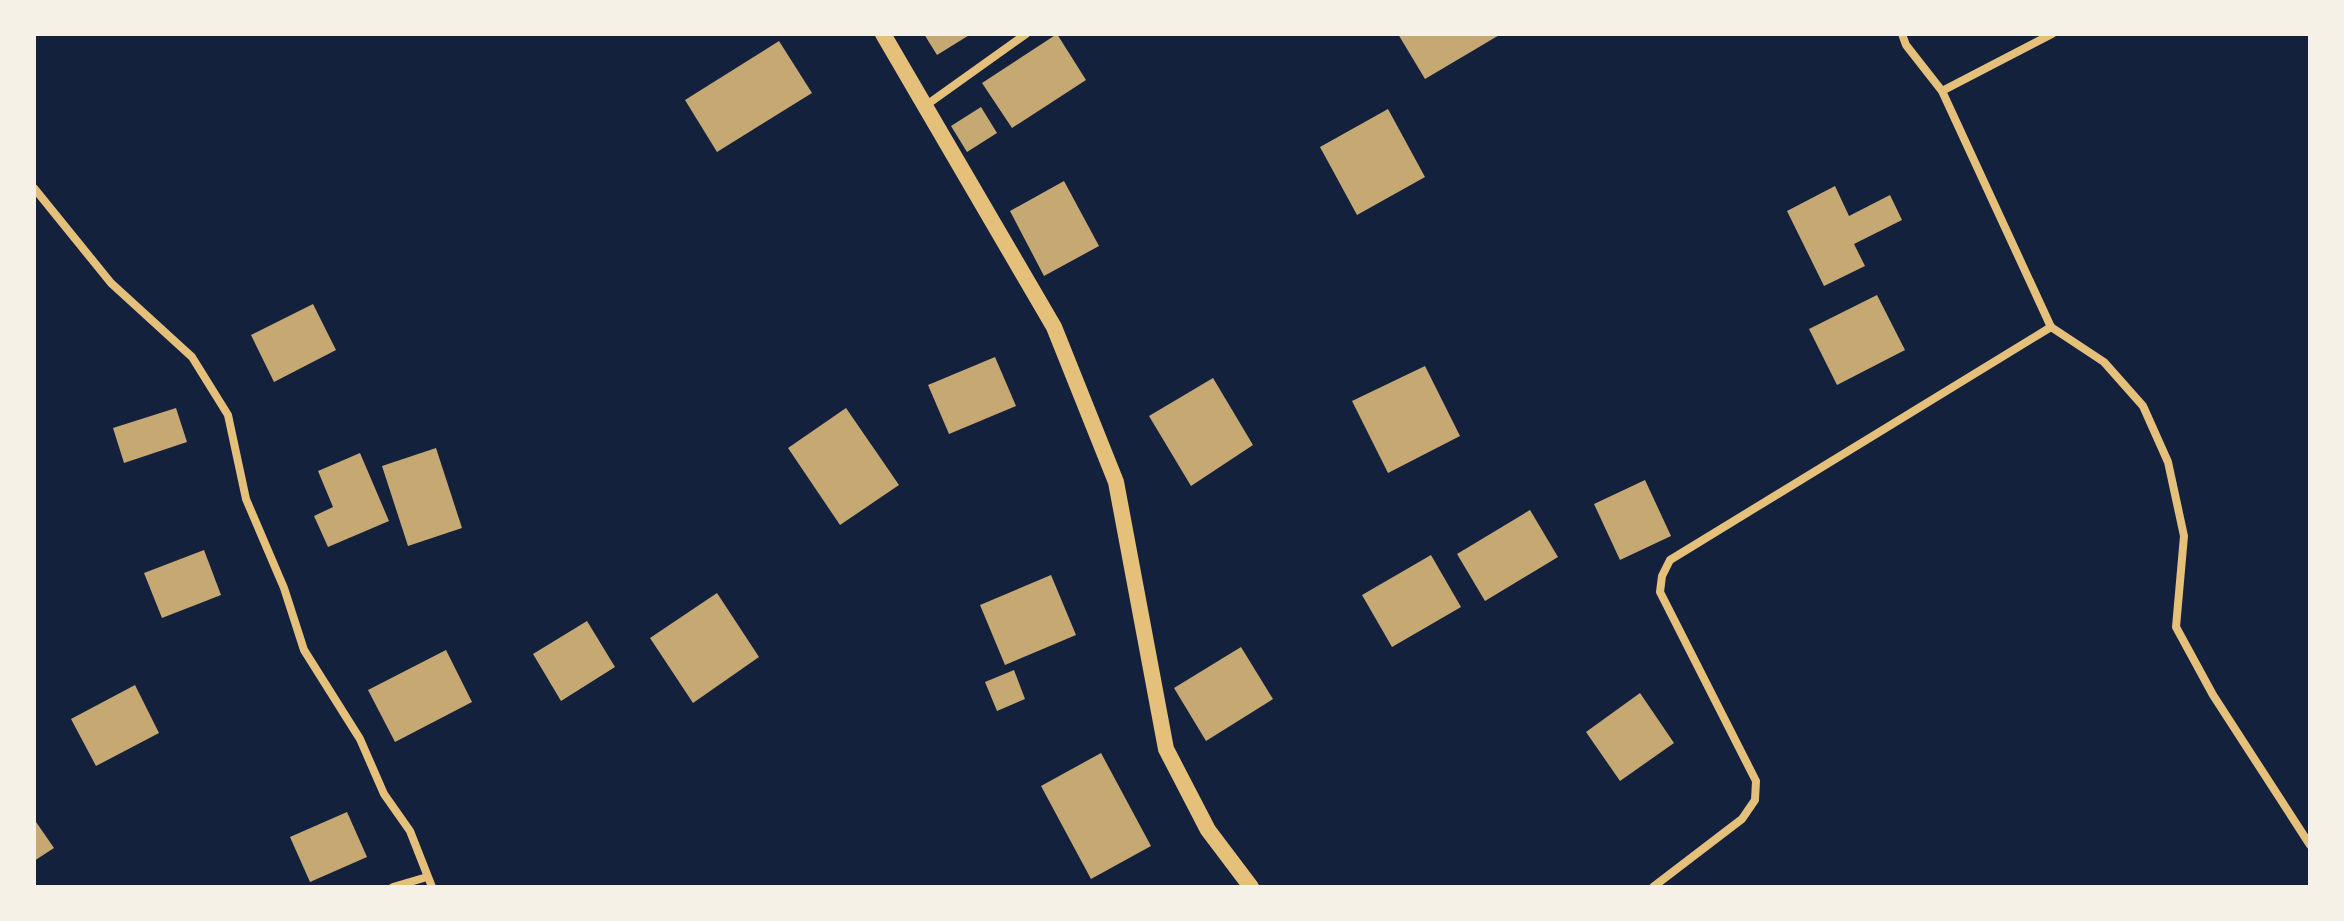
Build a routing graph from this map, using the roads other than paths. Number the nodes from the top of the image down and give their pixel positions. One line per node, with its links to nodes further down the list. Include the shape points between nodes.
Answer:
1 (883, 34): 6 (main road)
2 (1026, 34): 6 (street)
3 (1902, 34): 5 (street)
4 (2052, 34): 5 (street)
5 (1942, 91): 8 (street)
6 (925, 106): 13 (main road, via 1054,327 1116,482 1166,749 1208,830)
7 (34, 188): 10 (street, via 111,283 192,357 228,415 246,499 304,650 410,831)
8 (2051, 327): 9 (street, via 2104,362 2143,406 2168,462 2184,536 2176,627 2213,695); 14 (street, via 1670,560 1660,592 1756,781 1755,800 1742,819)
9 (2310, 845)
10 (427, 877): 11 (street); 12 (street)
11 (393, 887)
12 (432, 887)
13 (1251, 887)
14 (1653, 887)

